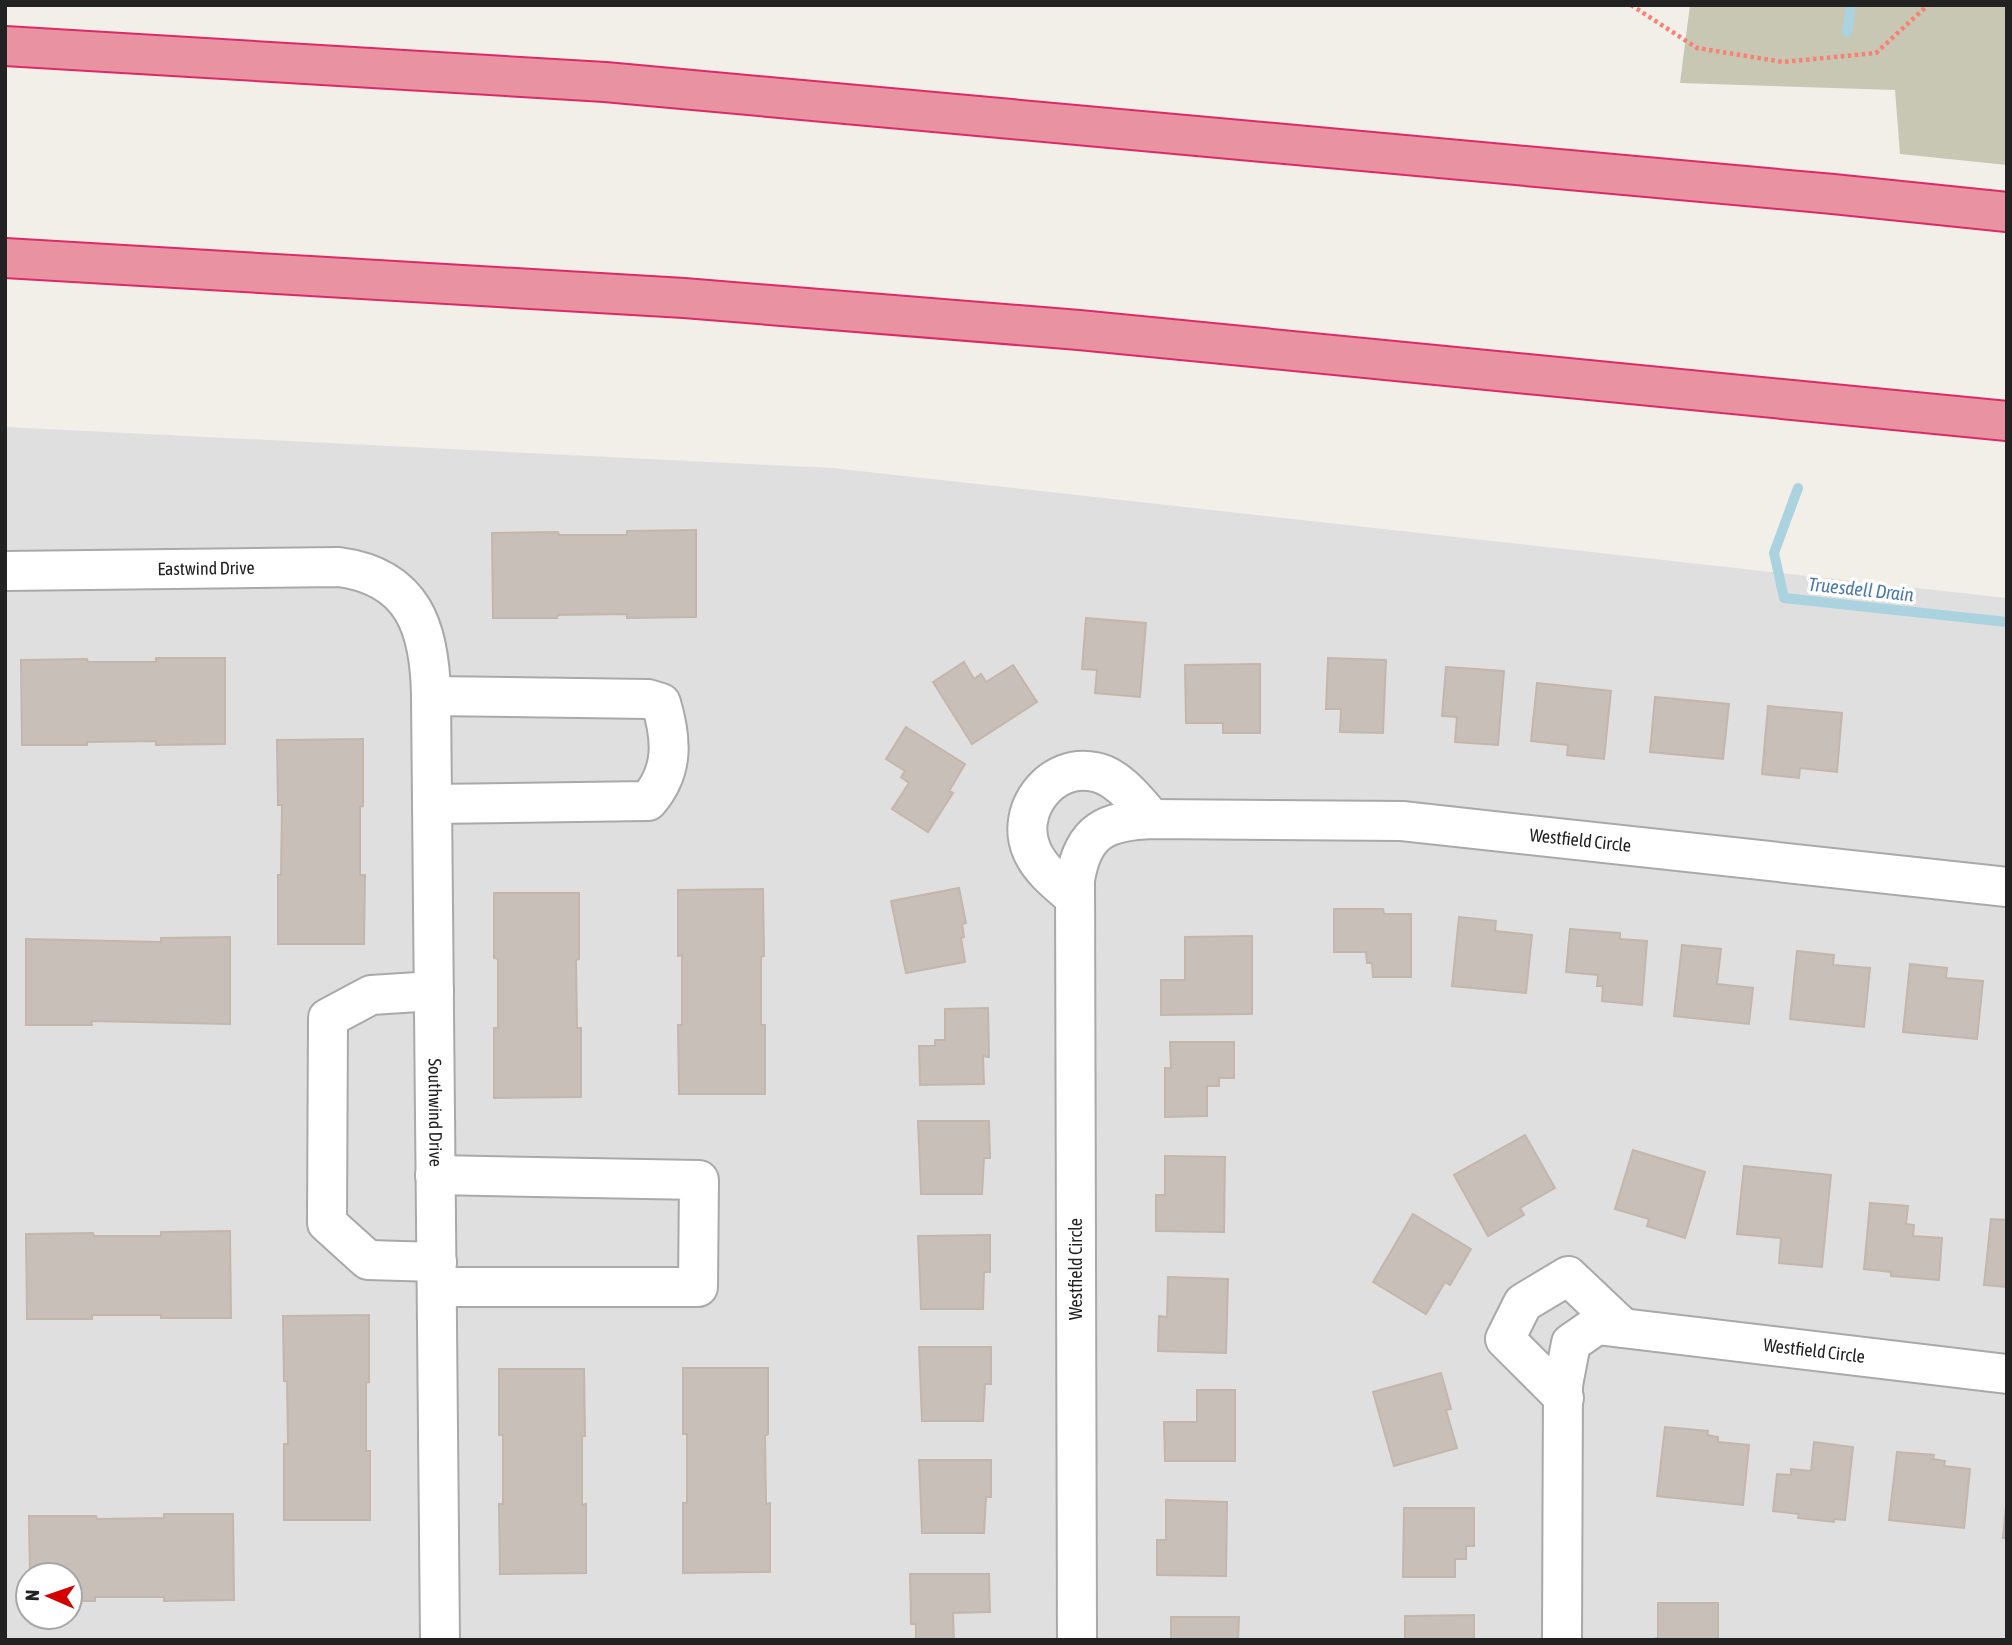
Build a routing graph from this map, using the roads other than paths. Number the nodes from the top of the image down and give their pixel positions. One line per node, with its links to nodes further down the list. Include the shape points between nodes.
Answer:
1 (5, 46): 2 (highway, via 605,82)
2 (2007, 212)
3 (5, 258): 4 (highway, via 684,298 1066,329)
4 (2007, 421)
5 (5, 571): 6 (street, Eastwind Drive, via 339,567 374,575)
6 (399, 593): 7 (street, Southwind Drive, via 421,624 430,663)
7 (431, 696): 8 (street, Southwind Drive); 8 (street, via 648,699 661,704 668,752 661,786 648,801)
8 (432, 804): 12 (street, Southwind Drive)
9 (1152, 819): 10 (street, Westfield Circle, via 1402,821); 11 (street, Westfield Circle, via 1119,821 1093,838 1078,865); 11 (street, via 1112,780 1096,772 1059,777 1039,793 1026,829 1032,851 1049,876)
10 (2007, 887)
11 (1075, 898): 19 (street, Westfield Circle)
12 (434, 991): 13 (street, Southwind Drive); 14 (street, via 371,995 328,1018 327,1223 368,1260)
13 (435, 1175): 14 (street, Southwind Drive); 14 (street, via 699,1180 698,1287)
14 (437, 1275): 18 (street, Southwind Drive)
15 (1623, 1328): 16 (street, Westfield Circle); 17 (street, Westfield Circle, via 1597,1325 1572,1343); 17 (street, via 1569,1276 1523,1303 1505,1339)
16 (2007, 1374)
17 (1564, 1398): 20 (street, Westfield Circle)
18 (440, 1640)
19 (1077, 1640)
20 (1562, 1640)

